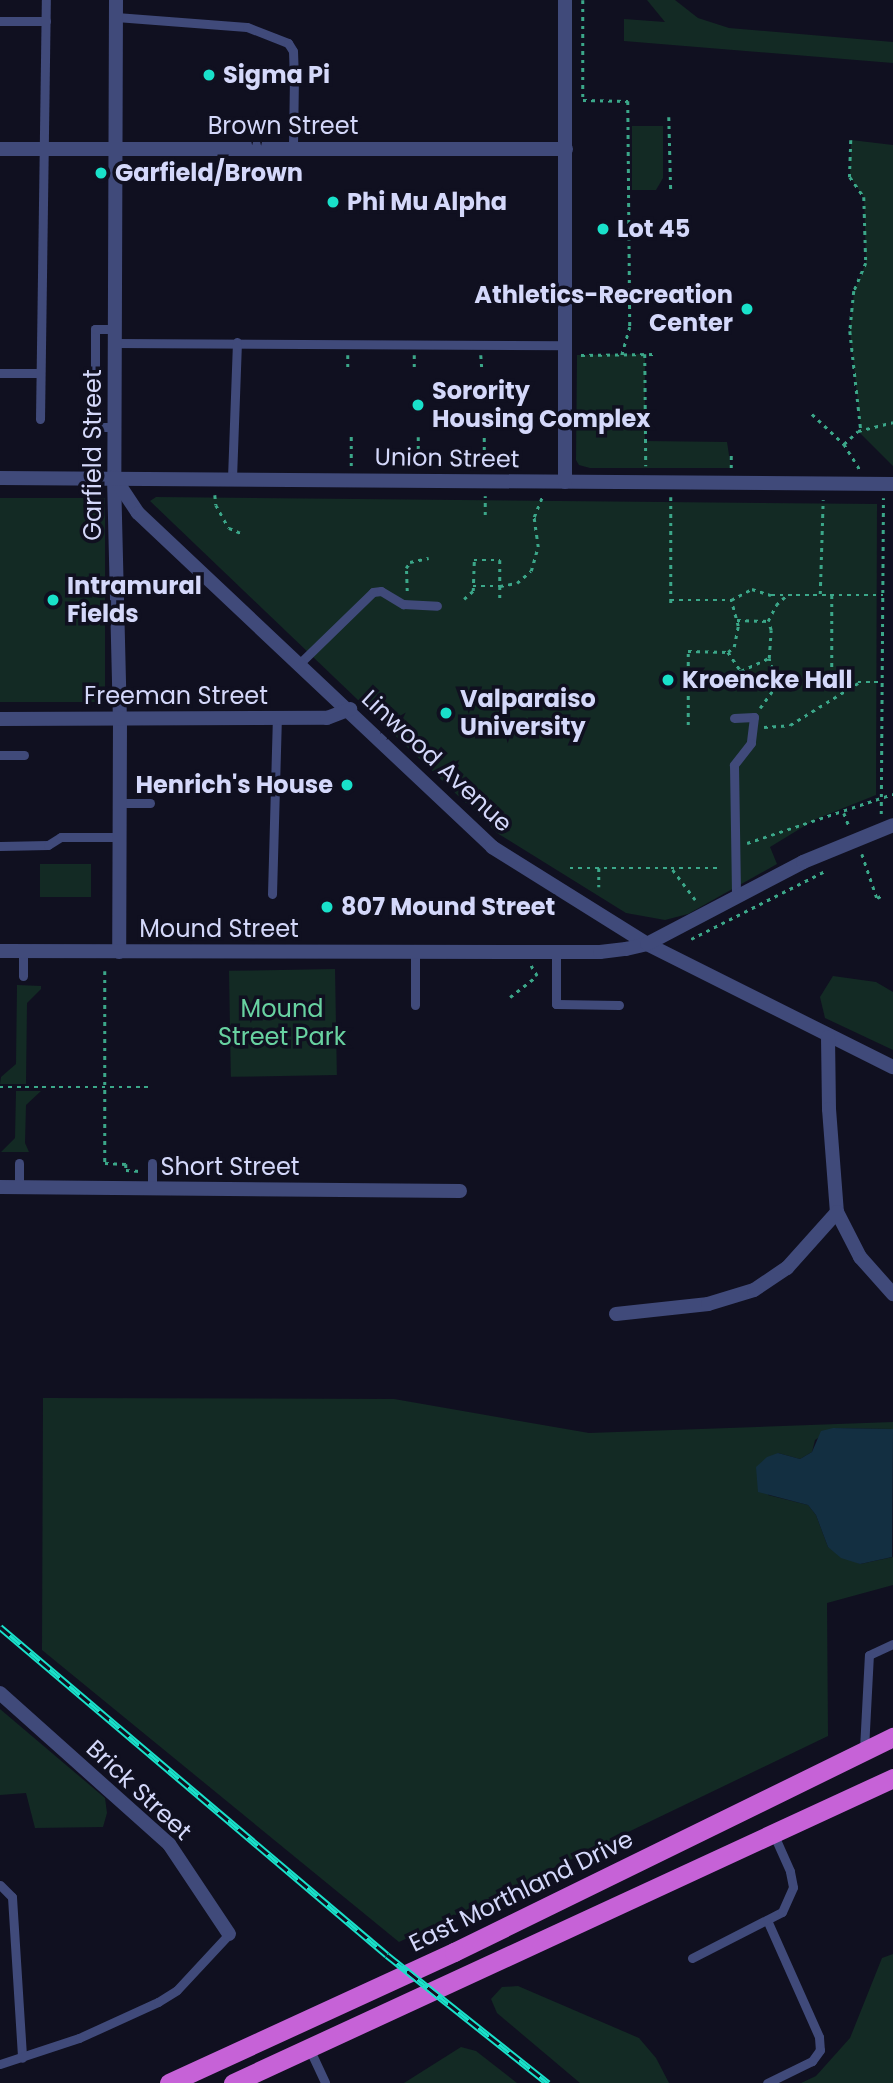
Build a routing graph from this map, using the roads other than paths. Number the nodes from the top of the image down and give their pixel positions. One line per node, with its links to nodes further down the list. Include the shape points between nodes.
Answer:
1 (46, 0): 6 (lane)
2 (116, 0): 4 (street, Garfield Street)
3 (565, 0): 11 (street)
4 (116, 18): 9 (street, Garfield Street); 10 (lane, via 247,27 288,43 293,51)
5 (0, 21): 6 (lane)
6 (46, 21): 8 (lane)
7 (0, 149): 8 (street, Brown Street)
8 (45, 149): 9 (street, Brown Street); 16 (lane)
9 (116, 149): 10 (street, Brown Street); 12 (street, Garfield Street)
10 (293, 149): 11 (street, Brown Street)
11 (566, 149): 14 (street)
12 (115, 336): 13 (lane); 18 (street, Garfield Street); 18 (lane, via 95,330 95,427)
13 (237, 342): 14 (lane); 21 (lane)
14 (565, 345): 22 (street)
15 (0, 373): 16 (lane)
16 (40, 373): 17 (lane)
17 (40, 419)
18 (114, 427): 19 (street, Garfield Street)
19 (114, 477): 20 (street, Union Street); 21 (street, Union Street); 25 (street, Linwood Avenue, via 138,513); 30 (street, Garfield Street)
20 (0, 478)
21 (233, 478): 22 (street, Union Street, via 418,480 484,487)
22 (565, 482): 23 (street, Union Street)
23 (893, 484)
24 (438, 606): 25 (lane, via 407,605 382,591 373,592)
25 (300, 663): 26 (street, Linwood Avenue)
26 (350, 709): 27 (street, Freeman Street, via 327,718); 40 (street, Linwood Avenue, via 492,847)
27 (277, 718): 30 (street, Freeman Street); 38 (lane)
28 (734, 718): 39 (lane, via 754,722 751,743 734,765)
29 (0, 719): 30 (street, Freeman Street)
30 (120, 719): 33 (street, Garfield Street)
31 (0, 755): 32 (lane)
32 (24, 755)
33 (120, 803): 34 (lane); 36 (street, Garfield Street)
34 (150, 803)
35 (887, 822): 39 (street, Mound Street, via 858,846 803,862)
36 (120, 837): 37 (lane, via 61,837 48,845); 43 (street, Garfield Street)
37 (0, 846)
38 (272, 894)
39 (736, 900): 40 (street, Mound Street)
40 (647, 944): 45 (street, Mound Street, via 600,952); 49 (street, Linwood Avenue)
41 (0, 951): 42 (street, Mound Street)
42 (23, 951): 43 (street, Mound Street); 46 (lane)
43 (119, 952): 44 (street, Mound Street)
44 (415, 952): 45 (street, Mound Street); 48 (lane)
45 (556, 952): 47 (lane, via 556,1004)
46 (23, 975)
47 (619, 1004)
48 (415, 1005)
49 (828, 1037): 50 (street, Linwood Avenue); 57 (street)
50 (893, 1067)
51 (19, 1163): 54 (lane)
52 (152, 1167): 55 (lane)
53 (0, 1187): 54 (street, Short Street)
54 (19, 1188): 55 (street, Short Street)
55 (152, 1189): 56 (street, Short Street)
56 (460, 1191)
57 (837, 1212): 58 (street, via 860,1258); 59 (street, via 787,1268 754,1290 708,1304)
58 (893, 1294)
59 (616, 1314)
60 (893, 1644): 63 (lane, via 869,1655)
61 (0, 1693): 68 (street, Brick Street, via 169,1844)
62 (893, 1737): 63 (highway, East Morthland Drive)
63 (864, 1751): 73 (highway, East Morthland Drive, via 454,1952)
64 (893, 1777): 65 (highway)
65 (774, 1833): 67 (lane, via 793,1887 782,1912); 70 (highway)
66 (0, 1885): 71 (lane, via 12,1897)
67 (766, 1920): 69 (lane); 76 (lane, via 819,2037 820,2049 812,2061)
68 (229, 1934): 71 (lane, via 177,1990 158,2002)
69 (692, 1958)
70 (309, 2048): 74 (highway); 75 (lane)
71 (22, 2058): 72 (lane)
72 (0, 2064)
73 (169, 2083)
74 (233, 2083)
75 (325, 2083)
76 (768, 2083)

